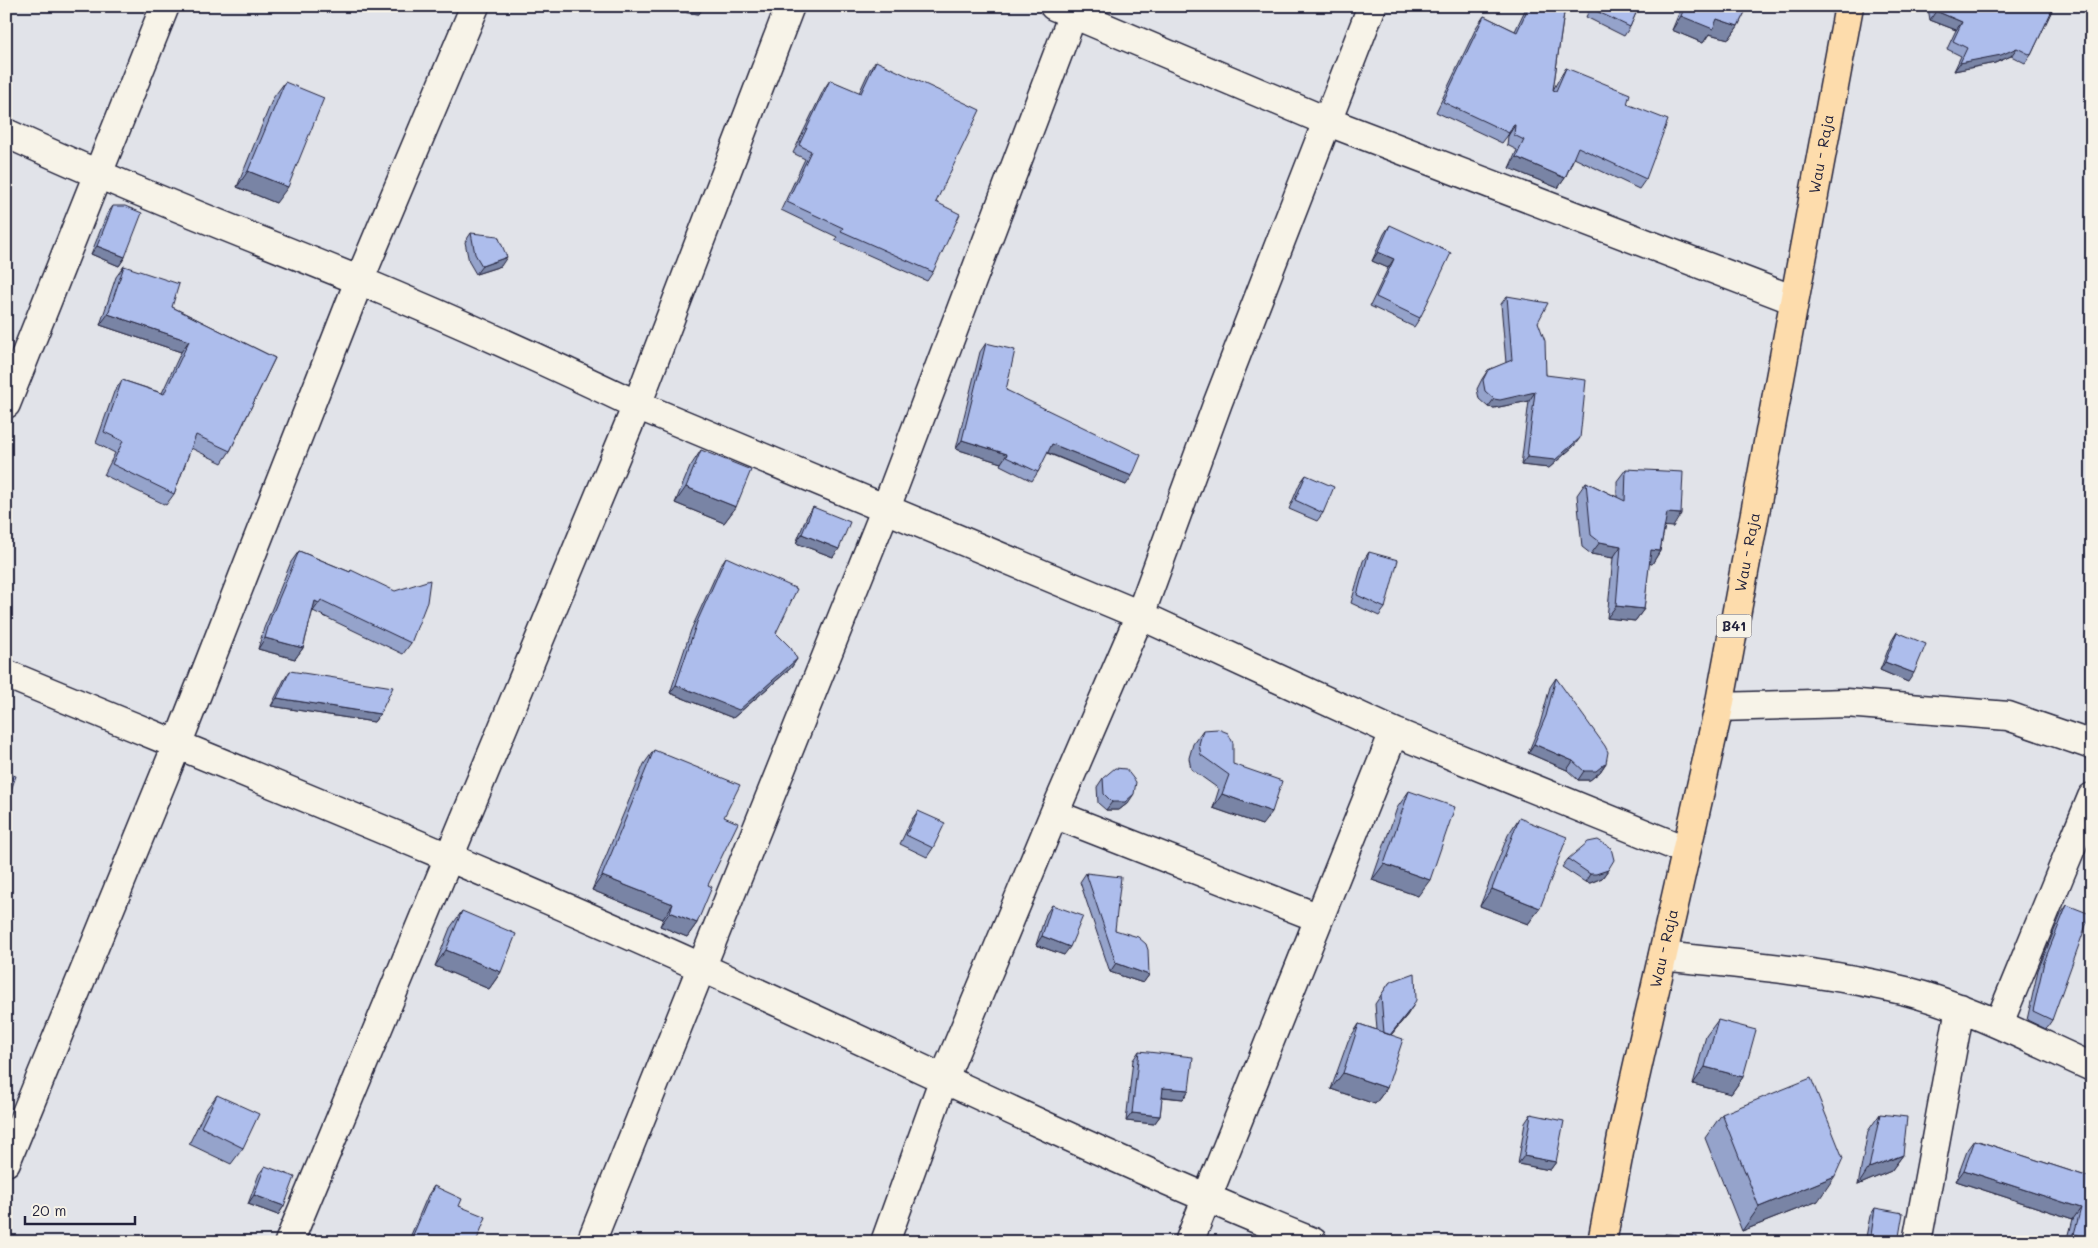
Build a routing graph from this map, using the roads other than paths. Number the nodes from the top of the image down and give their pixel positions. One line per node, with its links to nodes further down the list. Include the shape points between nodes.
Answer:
1 (165, 6): 9 (street)
2 (475, 6): 10 (street)
3 (790, 6): 13 (street)
4 (1372, 6): 7 (street)
5 (1849, 6): 11 (main road, Wau - Raja / B41)
6 (1068, 9): 7 (street); 14 (street)
7 (1326, 121): 11 (street); 15 (street)
8 (6, 133): 9 (street)
9 (98, 176): 10 (street); 12 (street)
10 (359, 281): 13 (street); 19 (street)
11 (1794, 300): 17 (main road, Wau - Raja / B41)
12 (6, 404)
13 (637, 405): 14 (street); 24 (street)
14 (886, 508): 15 (street); 27 (street)
15 (1140, 615): 18 (street); 22 (street)
16 (6, 674): 19 (street)
17 (1719, 707): 20 (street, via 1846,703 2008,716); 23 (main road, Wau - Raja / B41)
18 (1394, 732): 23 (street); 25 (street)
19 (178, 745): 24 (street); 32 (street)
20 (2092, 745)
21 (2092, 797): 29 (street)
22 (1054, 814): 25 (street); 31 (street)
23 (1685, 850): 26 (main road, Wau - Raja / B41)
24 (447, 858): 27 (street); 34 (street)
25 (1319, 918): 33 (street)
26 (1663, 956): 28 (street, via 1810,972 1907,991); 39 (main road, Wau - Raja / B41, via 1624,1126)
27 (702, 967): 31 (street); 35 (street)
28 (1960, 1008): 29 (street); 40 (street)
29 (1999, 1023): 30 (street)
30 (2092, 1067)
31 (944, 1078): 33 (street); 36 (street)
32 (6, 1162)
33 (1205, 1198): 37 (street); 38 (street)
34 (289, 1242)
35 (591, 1242)
36 (885, 1242)
37 (1188, 1242)
38 (1312, 1242)
39 (1602, 1242)
40 (1917, 1242)

